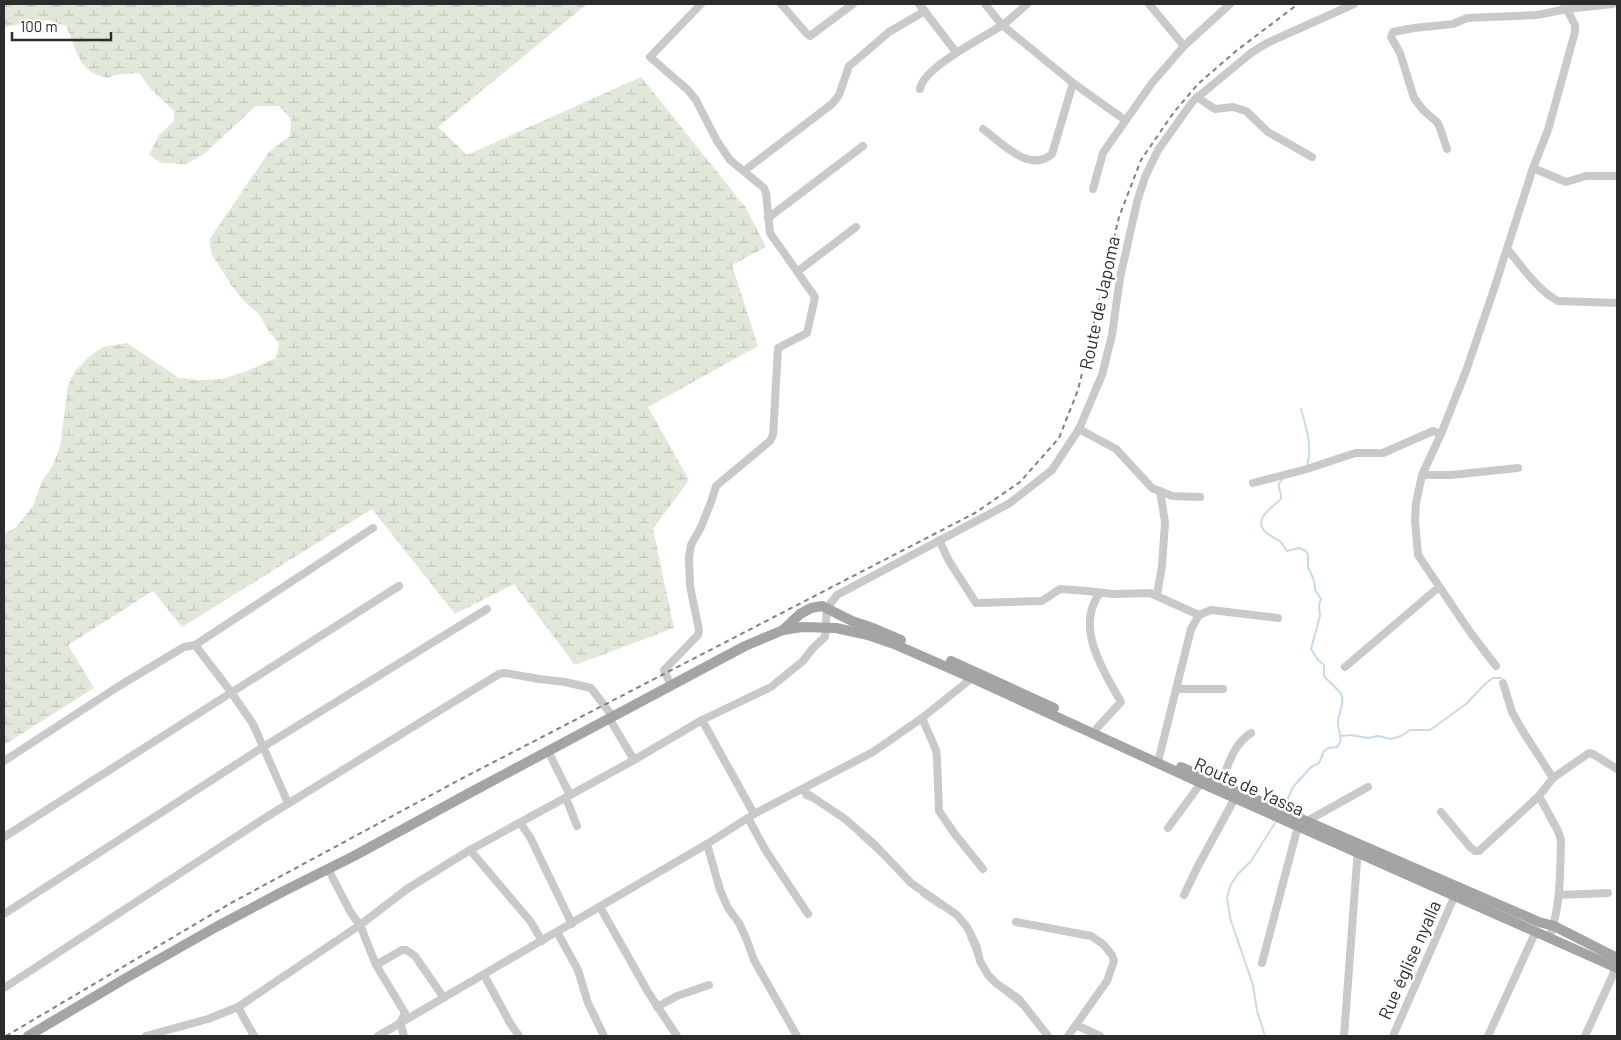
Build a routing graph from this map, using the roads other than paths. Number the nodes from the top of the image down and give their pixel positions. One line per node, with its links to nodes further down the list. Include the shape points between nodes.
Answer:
1 (700, 4): 25 (street, via 650,57 688,90 726,154)
2 (781, 4): 3 (street, via 810,36)
3 (853, 4)
4 (919, 4): 12 (street)
5 (985, 4): 13 (street)
6 (1027, 4): 13 (street)
7 (1148, 4): 14 (street)
8 (1228, 4): 14 (street)
9 (1354, 4): 18 (street, Route de Japoma, via 1250,53)
10 (1613, 4): 11 (street)
11 (1566, 6): 22 (street, via 1537,15 1468,18 1453,24 1391,34 1414,98 1437,122); 24 (street, via 1575,32 1548,130)
12 (925, 11): 15 (street); 25 (street, via 889,32 854,62 832,104)
13 (1002, 25): 15 (street); 16 (street)
14 (1184, 46): 19 (street)
15 (956, 52): 17 (street, via 924,79)
16 (1073, 82): 19 (street); 20 (street, via 1052,154 1046,159 1021,158)
17 (920, 89)
18 (1197, 97): 23 (street, via 1215,109 1233,107 1246,111 1268,132); 33 (street, Route de Japoma, via 1158,150 1145,177 1120,278 1106,363)
19 (1125, 120): 27 (street, via 1103,153)
20 (983, 129)
21 (863, 146): 28 (street)
22 (1447, 149)
23 (1312, 157)
24 (1533, 168): 26 (street, via 1566,182 1586,176); 30 (street)
25 (744, 171): 28 (street, via 766,193)
26 (1617, 176)
27 (1093, 189)
28 (768, 218): 31 (street, via 773,240)
29 (856, 227): 31 (street)
30 (1507, 248): 32 (street, via 1540,288 1558,301); 34 (street)
31 (798, 271): 58 (street, via 815,297 807,333 778,348 774,430 770,441 716,486 691,545 690,586 699,630 664,670)
32 (1617, 303)
33 (1079, 429): 38 (street, via 1116,449 1148,484); 41 (street, Route de Japoma, via 1052,470 1020,496)
34 (1441, 434): 36 (street); 37 (street, via 1433,432 1383,453 1349,454)
35 (1518, 468): 36 (street)
36 (1422, 476): 43 (street, via 1414,520 1418,555)
37 (1252, 483)
38 (1160, 491): 39 (street, via 1172,496); 45 (street, via 1165,522)
39 (1200, 497)
40 (373, 528): 53 (street)
41 (939, 540): 44 (street, via 976,603 1036,602 1060,589); 47 (street, Route de Japoma, via 842,591)
42 (399, 586): 61 (street)
43 (1439, 587): 54 (street); 55 (street)
44 (1100, 592): 45 (street); 65 (street, via 1090,616 1092,638 1098,663 1121,702)
45 (1157, 595): 48 (street)
46 (488, 608): 67 (street)
47 (827, 608): 50 (street); 51 (main road, via 811,608); 52 (main road)
48 (1199, 615): 49 (street, via 1211,610); 59 (street, via 1192,629)
49 (1278, 618)
50 (827, 627): 51 (main road); 52 (main road); 64 (street, via 825,637 793,671 771,687)
51 (782, 630): 58 (main road)
52 (871, 631): 56 (main road, Route de Yassa)
53 (196, 645): 61 (street); 71 (street, via 184,647 119,686)
54 (1496, 666)
55 (1345, 667)
56 (974, 675): 63 (street); 65 (main road, Route de Yassa); 70 (main road, Route de Yassa)
57 (1503, 683): 73 (street, via 1512,712)
58 (671, 686): 62 (main road)
59 (1176, 689): 60 (street); 70 (street)
60 (1223, 690)
61 (231, 692): 67 (street, via 253,724); 89 (street)
62 (611, 717): 68 (main road); 69 (street); 81 (street, via 591,688 499,674)
63 (922, 718): 77 (street, via 873,752); 94 (street, via 936,750 939,811)
64 (702, 720): 69 (street); 83 (street)
65 (1097, 728): 70 (main road, Route de Yassa)
66 (1251, 733): 75 (street, via 1236,748)
67 (263, 747): 81 (street); 100 (street)
68 (548, 751): 79 (street); 93 (main road)
69 (634, 760): 79 (street)
70 (1158, 760): 74 (main road, Route de Yassa); 75 (main road, Route de Yassa)
71 (4, 761)
72 (1617, 769): 73 (street, via 1589,753)
73 (1553, 778): 78 (street)
74 (1201, 783): 75 (main road, Route de Yassa); 88 (street)
75 (1220, 787): 80 (main road, Route de Yassa); 84 (main road, Route de Yassa)
76 (1368, 787): 84 (street)
77 (802, 790): 83 (street); 130 (street, via 845,819 911,883 957,915 968,927 988,975 1019,999)
78 (1539, 796): 82 (street, via 1479,851 1470,847); 98 (street, via 1561,840)
79 (568, 797): 85 (street); 86 (street)
80 (1235, 798): 87 (main road, Route de Yassa); 96 (street)
81 (288, 803): 115 (street)
82 (1441, 812)
83 (751, 816): 90 (street); 101 (street, via 766,851)
84 (1308, 821): 87 (street); 91 (main road, Route de Yassa)
85 (520, 823): 92 (street); 103 (street)
86 (578, 826)
87 (1298, 826): 91 (main road, Route de Yassa); 110 (street)
88 (1168, 828)
89 (4, 837)
90 (707, 844): 99 (street); 129 (street, via 728,908 739,923 754,960)
91 (1358, 848): 97 (main road, Route de Yassa); 105 (main road, Route de Yassa); 133 (street)
92 (470, 850): 104 (street); 109 (street, via 531,922)
93 (328, 869): 104 (street); 121 (main road, via 180,947)
94 (984, 869)
95 (1608, 893): 98 (street)
96 (1184, 895)
97 (1455, 895): 106 (main road, Route de Yassa); 134 (street, Rue église nyalla)
98 (1559, 895): 105 (street)
99 (600, 907): 103 (street); 118 (street)
100 (4, 914)
101 (808, 914)
102 (1016, 922): 120 (street, via 1091,936 1112,955 1114,961 1107,981)
103 (572, 924): 107 (street)
104 (360, 925): 111 (street); 117 (street)
105 (1554, 926): 108 (street); 112 (main road, Route de Yassa)
106 (1536, 931): 108 (main road, Route de Yassa); 135 (street)
107 (557, 932): 109 (street); 127 (street, via 578,970 588,1003)
108 (1549, 938): 112 (main road, Route de Yassa)
109 (542, 941): 113 (street)
110 (1262, 963)
111 (376, 965): 116 (street, via 402,950 410,952); 119 (street, via 405,1013)
112 (1617, 965): 136 (street)
113 (484, 975): 116 (street); 126 (street)
114 (709, 985): 118 (street)
115 (4, 988)
116 (444, 998): 119 (street)
117 (238, 1007): 122 (street); 123 (street)
118 (657, 1007): 128 (street)
119 (400, 1023): 124 (street); 125 (street)
120 (1076, 1026): 131 (street); 132 (street)
121 (28, 1036)
122 (146, 1036)
123 (254, 1036)
124 (378, 1036)
125 (404, 1036)
126 (519, 1036)
127 (604, 1036)
128 (677, 1036)
129 (797, 1036)
130 (1048, 1036)
131 (1068, 1036)
132 (1100, 1036)
133 (1344, 1036)
134 (1393, 1036)
135 (1488, 1036)
136 (1585, 1036)

